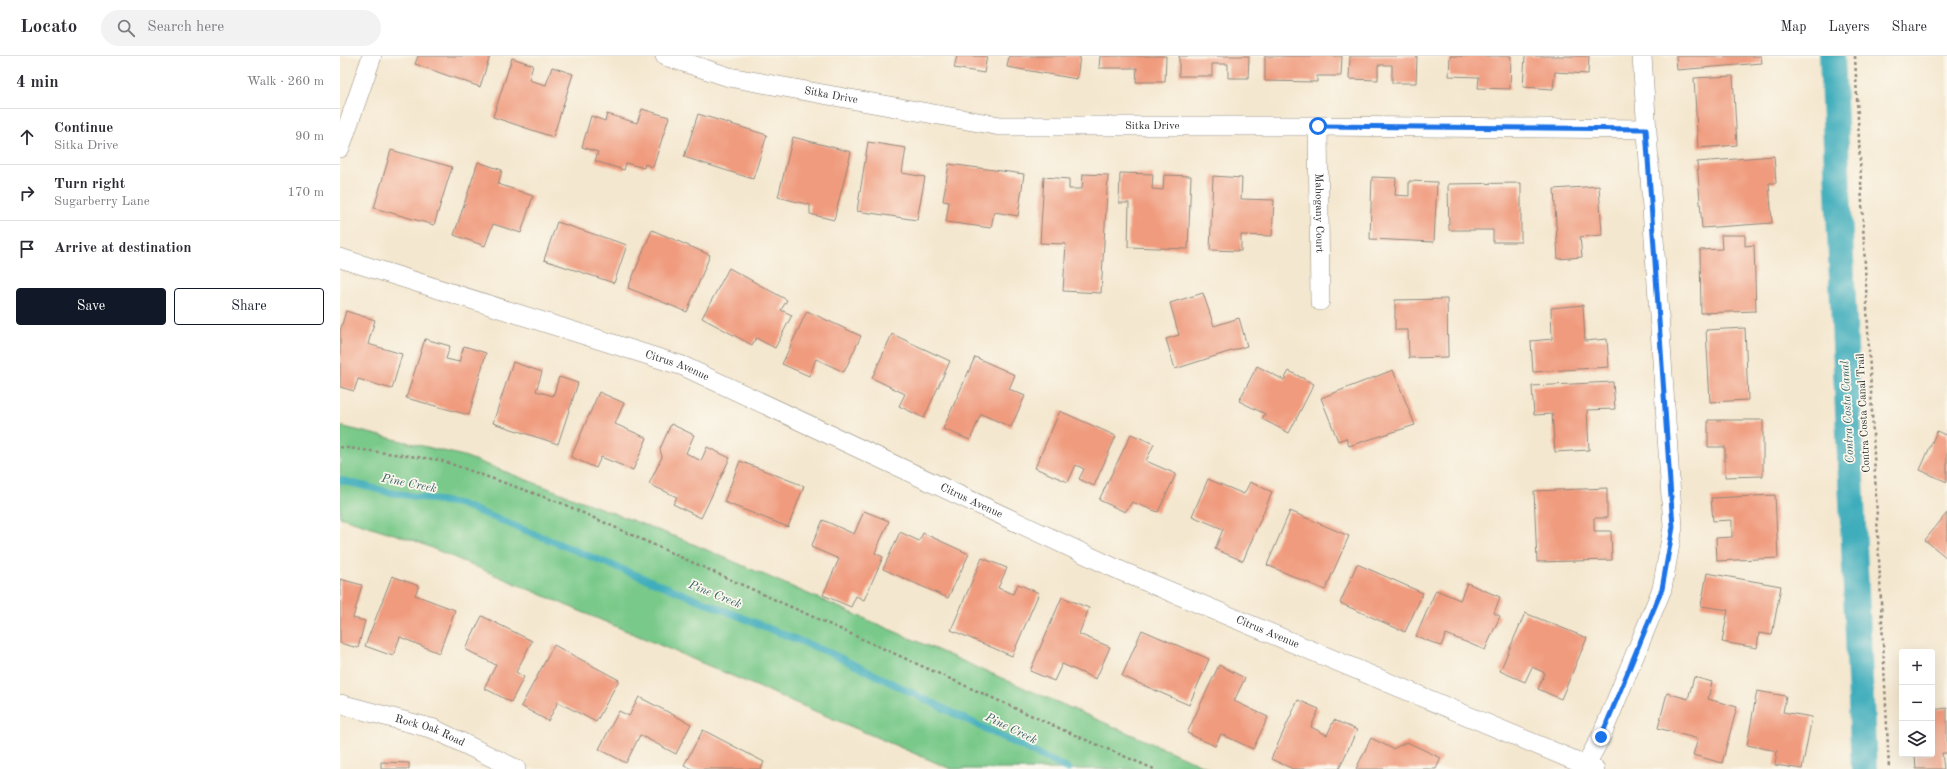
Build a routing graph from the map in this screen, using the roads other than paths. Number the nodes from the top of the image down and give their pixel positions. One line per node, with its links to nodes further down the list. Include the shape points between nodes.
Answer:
1 (372, 56): 6 (street)
2 (665, 56): 4 (street, Sitka Drive, via 728,77 1000,126)
3 (1642, 56): 5 (street)
4 (1318, 126): 5 (street, Sitka Drive); 8 (street, Mahogany Court)
5 (1646, 129): 10 (street, via 1673,527 1662,589)
6 (340, 148)
7 (340, 258): 10 (street, Citrus Avenue, via 683,366 1121,571)
8 (1320, 301)
9 (340, 704): 11 (street, Rock Oak Road, via 434,729)
10 (1590, 767)
11 (516, 769)

